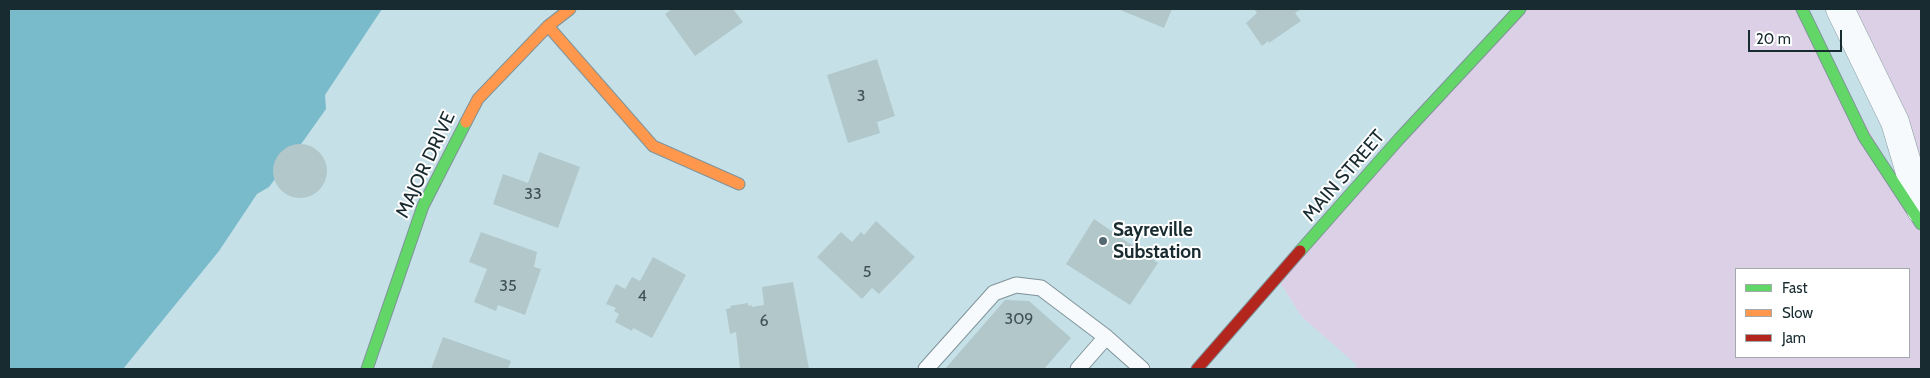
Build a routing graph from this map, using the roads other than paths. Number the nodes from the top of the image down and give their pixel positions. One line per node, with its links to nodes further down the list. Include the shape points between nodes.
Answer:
1 (570, 9): 5 (street, MAJOR DRIVE)
2 (1520, 9): 14 (street, MAIN STREET, via 1399,140)
3 (1802, 9): 8 (street, via 1864,137)
4 (1840, 9): 7 (street, via 1895,122)
5 (548, 26): 6 (street, via 653,146); 10 (street, MAJOR DRIVE, via 478,99 423,206)
6 (739, 184)
7 (1921, 210)
8 (1921, 224)
9 (1106, 337): 11 (lane, via 1041,288 1016,285 994,293); 12 (lane); 13 (lane)
10 (367, 369)
11 (926, 369)
12 (1078, 369)
13 (1142, 369)
14 (1197, 369)

